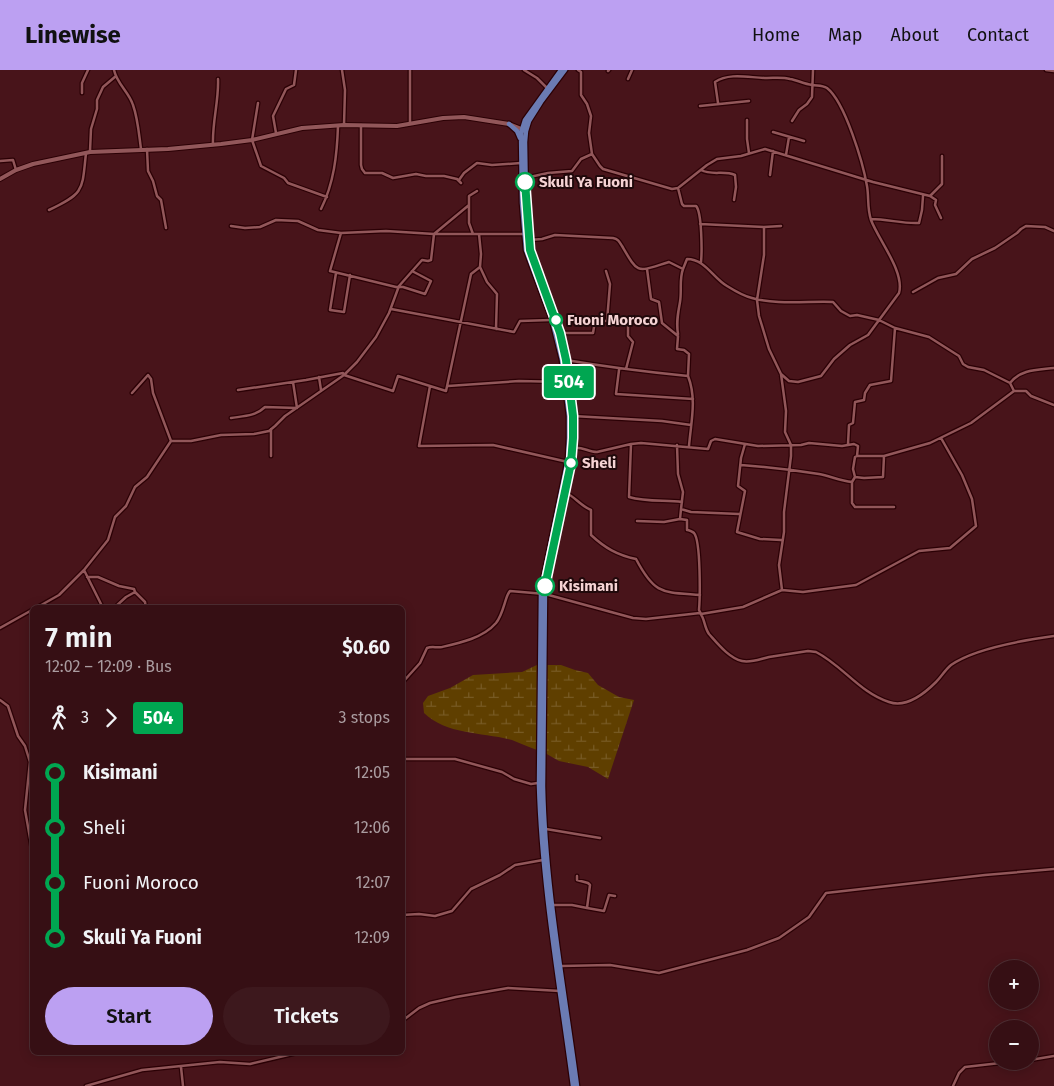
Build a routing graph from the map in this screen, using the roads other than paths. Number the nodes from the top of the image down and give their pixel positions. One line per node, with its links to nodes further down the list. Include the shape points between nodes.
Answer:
1 (88, 70): 19 (street, via 82,83)
2 (114, 70): 14 (street)
3 (296, 70): 34 (street, via 294,85 286,89 273,116)
4 (342, 70): 27 (street)
5 (410, 70): 28 (street)
6 (524, 70): 18 (street)
7 (561, 70): 18 (main road)
8 (565, 70): 32 (main road)
9 (578, 70): 45 (street, via 581,72 581,95 591,116)
10 (632, 70): 16 (street)
11 (813, 70): 17 (street)
12 (1046, 70): 13 (street)
13 (1054, 71)
14 (116, 76): 40 (street, via 133,104); 43 (street, via 103,87 97,100)
15 (218, 79): 39 (street)
16 (628, 79)
17 (813, 85): 22 (street, via 787,78 725,77 715,82); 26 (street, via 812,97); 55 (street, via 828,89 842,110 855,139)
18 (548, 88): 24 (main road)
19 (82, 93)
20 (748, 101): 22 (street)
21 (258, 103): 36 (street)
22 (718, 103): 23 (street)
23 (700, 106)
24 (525, 120): 29 (main road); 32 (main road)
25 (747, 120): 44 (street)
26 (792, 121)
27 (344, 124): 30 (street); 31 (street)
28 (410, 124): 29 (street, via 464,117); 31 (street)
29 (509, 124): 32 (street); 38 (main road, via 517,131)
30 (338, 125): 34 (street); 60 (street, via 337,156)
31 (361, 125): 49 (street, via 361,165 365,173 382,173 392,178 416,174 444,176 460,181 464,173 477,163)
32 (524, 130): 38 (main road); 53 (main road)
33 (773, 132): 35 (street)
34 (276, 133): 36 (street)
35 (789, 136): 37 (street); 46 (street)
36 (252, 140): 39 (street); 60 (street, via 261,166 288,183)
37 (804, 141)
38 (521, 142): 49 (main road)
39 (213, 145): 41 (street)
40 (141, 149): 41 (street); 43 (street)
41 (147, 149): 71 (street, via 148,171 161,200)
42 (773, 151): 44 (street, via 765,149); 46 (street); 52 (street)
43 (88, 152): 50 (street); 64 (street, via 81,190 69,201)
44 (749, 153): 51 (street, via 717,159)
45 (592, 154): 53 (street, via 581,159 572,170); 56 (street, via 603,169 668,189)
46 (786, 155): 55 (street)
47 (942, 156): 59 (street, via 942,184)
48 (0, 161): 50 (street, via 13,160)
49 (521, 163): 77 (main road)
50 (16, 170): 54 (street)
51 (701, 170): 56 (street); 61 (street, via 735,175)
52 (770, 175)
53 (525, 178): 78 (main road)
54 (0, 179)
55 (866, 180): 58 (street); 66 (street)
56 (678, 188): 67 (street, via 682,204 699,208)
57 (477, 191): 62 (street, via 469,196)
58 (923, 196): 59 (street); 66 (street, via 919,223)
59 (930, 196): 65 (street, via 936,200)
60 (327, 197): 63 (street)
61 (734, 200)
62 (469, 205): 74 (street); 75 (street)
63 (321, 209)
64 (49, 210)
65 (941, 218)
66 (871, 220): 92 (street, via 889,252 901,286)
67 (700, 224): 70 (street); 79 (street)
68 (231, 226): 73 (street, via 260,228 276,220 288,220 308,224 318,230)
69 (781, 226): 70 (street)
70 (764, 227): 89 (street, via 764,255)
71 (166, 228)
72 (1054, 231): 88 (street, via 1026,226 995,248 972,259 956,274 938,278)
73 (341, 233): 74 (street); 85 (street, via 330,271)
74 (434, 234): 75 (street); 83 (street, via 431,260 422,260)
75 (473, 234): 76 (street)
76 (479, 234): 77 (street); 80 (street)
77 (524, 234): 91 (main road, via 529,259)
78 (529, 240): 81 (street, via 555,235 613,238 620,243 633,266); 97 (main road, via 532,258)
79 (700, 262): 82 (street, via 687,259); 89 (street, via 718,281)
80 (480, 267): 94 (street, via 471,274); 96 (street, via 496,294)
81 (647, 269): 82 (street, via 669,262); 98 (street, via 651,300 660,302 662,323)
82 (683, 269): 98 (street, via 679,280)
83 (412, 271): 87 (street); 87 (street, via 430,281 425,294)
84 (606, 271): 93 (street, via 610,284)
85 (336, 273): 86 (street); 86 (street, via 330,310 344,312)
86 (350, 275): 87 (street)
87 (399, 286): 90 (street)
88 (913, 292)
89 (757, 300): 92 (street, via 833,302 850,316); 103 (street, via 769,349)
90 (391, 309): 94 (street); 104 (street, via 376,337)
91 (552, 320): 96 (street, via 520,321 514,332); 108 (main road)
92 (879, 320): 95 (street); 103 (street, via 868,335 834,359 821,376 798,382 789,381)
93 (607, 321): 97 (street, via 595,321 593,333); 102 (street, via 628,322 628,336 634,345)
94 (462, 323): 96 (street); 111 (street)
95 (895, 328): 109 (street, via 929,338 959,356 968,367 984,370); 127 (street, via 891,381 870,385 864,400 855,402)
96 (496, 329)
97 (560, 333): 99 (main road)
98 (678, 336): 105 (street, via 678,349 689,354)
99 (566, 360): 101 (street); 119 (main road)
100 (1054, 368): 109 (street, via 1017,375)
101 (619, 369): 102 (street); 116 (street, via 616,394)
102 (626, 370): 105 (street)
103 (781, 374): 129 (street, via 785,432)
104 (344, 375): 106 (street); 110 (street, via 393,391 398,376); 113 (street)
105 (688, 376): 116 (street)
106 (319, 377): 107 (street); 113 (street)
107 (293, 382): 112 (street); 118 (street)
108 (565, 382): 111 (street, via 519,381); 135 (main road)
109 (1010, 383): 114 (street)
110 (430, 386): 111 (street, via 446,391); 135 (street, via 419,446 493,445)
111 (448, 386)
112 (238, 390)
113 (321, 391): 118 (street)
114 (1014, 391): 117 (street, via 1026,391); 123 (street, via 971,423)
115 (132, 393): 124 (street, via 148,375)
116 (693, 398): 121 (street)
117 (1054, 405)
118 (297, 408): 120 (street, via 265,408 249,416); 122 (street)
119 (573, 416): 121 (street); 131 (main road)
120 (231, 418)
121 (691, 425): 130 (street)
122 (270, 429): 124 (street, via 254,434); 132 (street)
123 (941, 438): 134 (street, via 915,449); 150 (street, via 972,499 976,526 950,548 919,551 856,585 803,592)
124 (171, 441): 148 (street, via 147,477 135,486 126,506 115,517 108,540)
125 (631, 444): 128 (street); 131 (street, via 597,452); 141 (street, via 629,497)
126 (745, 444): 129 (street); 130 (street, via 715,439 708,449); 136 (street)
127 (848, 444): 129 (street); 133 (street, via 858,446)
128 (677, 445): 130 (street); 141 (street)
129 (791, 445): 137 (street)
130 (689, 446)
131 (573, 448): 135 (main road)
132 (271, 456)
133 (858, 456): 134 (street); 138 (street, via 853,469)
134 (884, 456): 138 (street, via 883,477)
135 (569, 462): 140 (main road); 152 (main road)
136 (741, 465): 137 (street); 144 (street, via 738,486 744,491)
137 (789, 471): 139 (street); 147 (street)
138 (855, 477): 139 (street)
139 (852, 482): 142 (street, via 852,503 855,507)
140 (565, 492): 152 (main road); 153 (street, via 591,510 591,535 613,552 636,559 651,584 658,589)
141 (682, 502): 143 (street)
142 (894, 507)
143 (681, 509): 144 (street); 145 (street)
144 (740, 514): 147 (street, via 738,534)
145 (680, 518): 146 (street, via 664,522); 153 (street, via 687,520 687,530 696,536)
146 (637, 521)
147 (782, 540): 150 (street, via 779,564)
148 (84, 570): 149 (street); 154 (street, via 59,595)
149 (87, 577): 151 (street, via 98,577); 155 (street)
150 (782, 590): 159 (street, via 743,608)
151 (135, 592): 156 (street); 157 (street)
152 (543, 594): 159 (street, via 633,618); 162 (street, via 509,592 501,616 486,632 457,643 426,648 420,663); 164 (main road)
153 (700, 595): 159 (street)
154 (41, 605)
155 (101, 605)
156 (117, 605)
157 (146, 605)
158 (30, 611): 160 (street)
159 (701, 614): 161 (street, via 710,634 739,660 754,661 816,652 875,696 894,704 905,703 920,695 948,668 967,656)
160 (0, 628)
161 (1054, 636)
162 (405, 679)
163 (0, 700): 167 (street, via 8,706)
164 (541, 756): 168 (main road); 169 (main road)
165 (405, 760): 168 (street, via 455,759 531,784)
166 (30, 762): 170 (street, via 25,810)
167 (30, 762)
168 (540, 782): 172 (main road)
169 (546, 829): 171 (street); 176 (main road)
170 (30, 838)
171 (600, 838)
172 (544, 860): 178 (street, via 515,865 471,889 452,911 435,916); 180 (main road)
173 (1054, 869): 179 (street, via 826,893 809,917 779,938 747,950 659,972 610,965)
174 (577, 876): 177 (street, via 577,880 590,885)
175 (616, 896): 177 (street, via 609,895 604,911)
176 (553, 905): 177 (street); 179 (main road)
177 (587, 908)
178 (405, 915)
179 (561, 966): 180 (main road)
180 (562, 991): 181 (street, via 508,988 456,997 430,1003); 191 (main road); 192 (main road)
181 (405, 1019)
182 (288, 1055): 186 (street, via 250,1064 220,1062)
183 (1054, 1056): 184 (street)
184 (1039, 1058)
185 (989, 1064): 193 (street, via 964,1067)
186 (181, 1067): 187 (street, via 142,1070); 190 (street)
187 (105, 1082): 188 (street); 189 (street)
188 (86, 1086)
189 (95, 1086)
190 (183, 1086)
191 (573, 1086)
192 (577, 1086)
193 (954, 1086)

